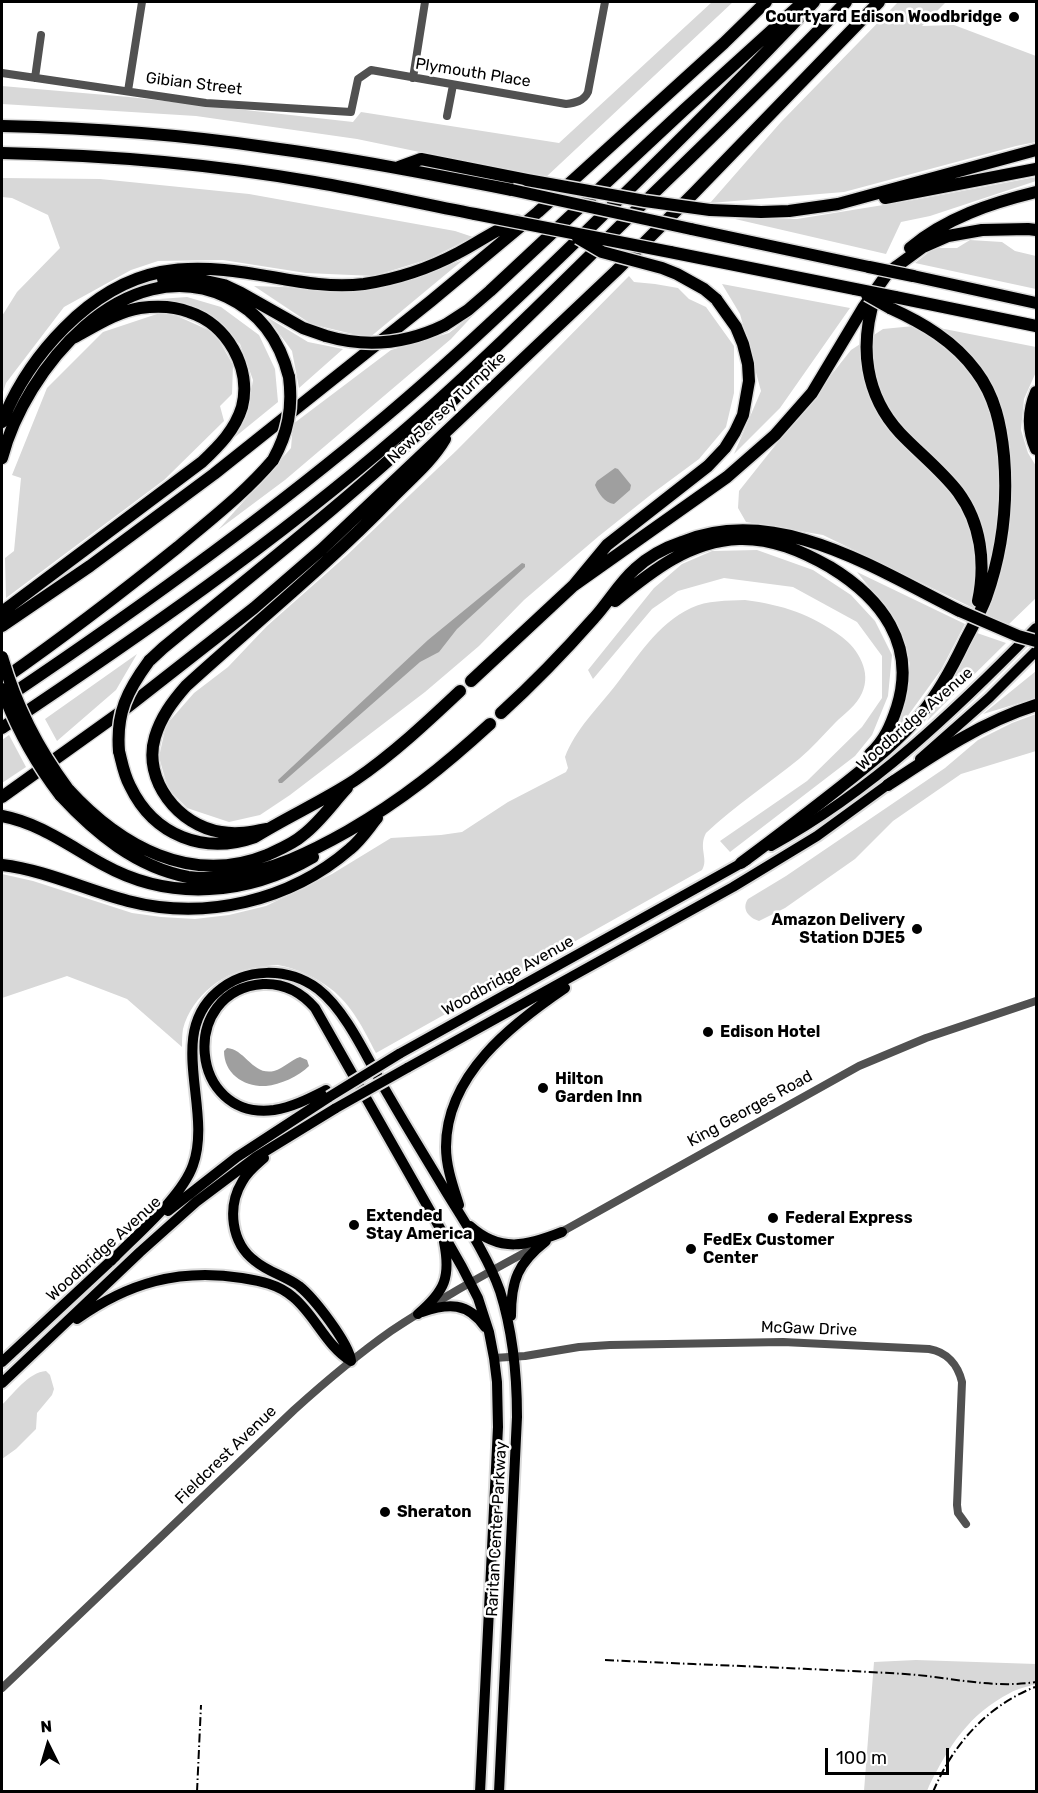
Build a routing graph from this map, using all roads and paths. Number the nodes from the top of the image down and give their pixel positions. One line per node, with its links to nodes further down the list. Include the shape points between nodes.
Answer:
1 (142, 2): 15 (street)
2 (425, 2): 12 (street)
3 (605, 2): 14 (street, Plymouth Place, via 586,98 566,104)
4 (766, 2): 24 (highway)
5 (804, 2): 31 (highway, bridge, via 490,291 445,325 413,338 382,343 342,341 303,328 233,288 192,278 146,282)
6 (814, 2): 55 (highway, New Jersey Turnpike, via 559,258 387,415 235,537)
7 (846, 2): 35 (highway, New Jersey Turnpike)
8 (879, 2): 39 (highway, New Jersey Turnpike, via 694,194)
9 (41, 35): 11 (street)
10 (2, 73): 11 (street, Gibian Street)
11 (35, 78): 15 (street, Gibian Street)
12 (413, 78): 13 (street, Plymouth Place, via 371,70); 14 (street, Plymouth Place)
13 (358, 79): 15 (street, Gibian Street, via 351,112 206,103)
14 (453, 85): 16 (street)
15 (128, 91)
16 (447, 116)
17 (2, 126): 20 (highway, via 110,130 263,146)
18 (1036, 150): 23 (highway)
19 (2, 153): 27 (highway, bridge, via 225,169 316,182)
20 (397, 167): 23 (highway, bridge, via 421,159 645,201 735,212 789,211); 33 (highway, bridge)
21 (1036, 169): 23 (highway, via 866,202)
22 (1036, 192): 29 (highway, via 980,209 939,227 904,253)
23 (854, 200)
24 (538, 212): 31 (highway, via 504,226 437,264 387,280 334,285 225,270 182,269 143,277); 45 (highway, via 214,474)
25 (998, 230): 26 (highway); 28 (highway); 29 (highway, via 948,236 923,247)
26 (1036, 230)
27 (571, 234): 32 (highway, bridge, via 855,289); 42 (highway, bridge, via 602,252 662,268 704,289 736,327 748,364 749,381 743,415 725,448 708,466 607,545)
28 (1036, 238)
29 (897, 266): 30 (highway)
30 (880, 284): 42 (highway, via 812,393 775,435 727,477); 47 (highway, via 866,344 872,389 887,418 958,492 978,534 981,587)
31 (98, 301): 38 (highway, via 57,335 38,357)
32 (892, 302): 34 (highway); 47 (highway, via 967,359 987,388 1000,422 1006,487 1003,531 985,600)
33 (1036, 303)
34 (1036, 326)
35 (510, 334): 59 (highway, New Jersey Turnpike, via 399,435 251,554); 67 (highway, bridge, via 489,364 426,426 331,511 163,648 126,697 118,734 123,770 129,786 151,816 165,828 199,843 221,845 248,840)
36 (73, 338): 41 (highway, via 35,383 9,433); 43 (highway, via 138,309 173,308 190,312 206,319 229,341 242,371 242,406 228,434 202,462); 51 (highway, bridge, via 113,306 165,287 192,287 220,294 255,315 278,344 289,377 291,410 273,460 233,501)
37 (1036, 392): 40 (highway, via 1030,416)
38 (2, 422)
39 (454, 425): 64 (highway, New Jersey Turnpike, via 254,608 125,709); 67 (highway, via 436,455 312,575 186,686 162,719 154,739 153,759 163,793 174,807 189,820 220,832)
40 (1036, 449)
41 (2, 458)
42 (573, 586): 52 (highway)
43 (2, 612)
44 (597, 614): 48 (highway, bridge, via 647,558 692,537 743,530 827,546 960,611); 57 (highway); 63 (highway, via 650,573 693,548 738,539 764,540 791,548 855,583 886,616 894,632 902,660 902,689 889,729 879,745)
45 (2, 626)
46 (1036, 628): 69 (main road, Woodbridge Avenue, via 944,717 886,766 809,823)
47 (968, 636): 63 (highway, via 922,712 892,744)
48 (1036, 642)
49 (1036, 651): 61 (main road, Woodbridge Avenue, via 956,728)
50 (2, 657): 62 (highway, bridge, via 27,725)
51 (2, 680)
52 (471, 681)
53 (2, 689): 62 (highway, bridge, via 30,751)
54 (460, 691): 60 (highway)
55 (2, 700)
56 (1036, 705): 61 (highway, via 954,741)
57 (501, 714)
58 (490, 724): 65 (highway, via 432,775)
59 (2, 728)
60 (354, 780): 62 (highway, via 294,842 250,861 215,866 170,860 145,850 102,823); 67 (highway)
61 (888, 785): 71 (main road, Woodbridge Avenue, via 817,836)
62 (64, 792): 68 (highway, via 78,815 120,849 167,872 191,878 242,875 266,869)
63 (830, 795): 69 (highway)
64 (2, 797)
65 (383, 810): 68 (highway); 70 (highway, via 350,850 314,874 293,886 226,906 155,907)
66 (2, 816): 68 (highway, via 60,839 120,874 182,890 270,878 315,856)
67 (267, 829)
68 (332, 840)
69 (741, 863): 73 (main road, Woodbridge Avenue, bridge)
70 (2, 865)
71 (628, 946): 74 (main road, Woodbridge Avenue, bridge); 75 (main road, via 516,1024 488,1052 463,1087 451,1116 446,1146 448,1168)
72 (1036, 1001): 77 (street, King Georges Road, via 926,1038 859,1066)
73 (328, 1094): 76 (main road, via 271,1110 250,1108 228,1098 212,1080 204,1055 205,1033 216,1010 240,990 264,984 304,996 323,1019); 79 (main road, Woodbridge Avenue, via 225,1165)
74 (336, 1108): 85 (main road, Woodbridge Avenue, via 268,1149 207,1193); 88 (main road, via 283,1143 252,1170 237,1192 233,1221 246,1253 307,1294 345,1344)
75 (465, 1221): 77 (main road, via 482,1236 506,1245); 79 (main road, via 331,1000 299,979 258,973 225,985 200,1014 192,1044 200,1128 194,1162 177,1193); 80 (main road, Raritan Center Parkway)
76 (438, 1224): 81 (main road, Raritan Center Parkway); 82 (main road, via 447,1256 446,1278 438,1294)
77 (562, 1232): 78 (street, King Georges Road)
78 (546, 1241): 80 (street, King Georges Road); 84 (main road, via 524,1261 514,1282)
79 (111, 1261): 89 (main road, Woodbridge Avenue)
80 (492, 1271): 81 (street, Fieldcrest Avenue); 84 (main road, Raritan Center Parkway)
81 (471, 1283): 82 (street, Fieldcrest Avenue); 83 (main road, Raritan Center Parkway)
82 (418, 1314): 83 (main road, via 460,1307 477,1316); 88 (street, Fieldcrest Avenue)
83 (489, 1332): 87 (main road, Raritan Center Parkway)
84 (511, 1337): 86 (main road, Raritan Center Parkway)
85 (36, 1350): 88 (main road, via 83,1314 129,1289 174,1277 210,1275 267,1283 284,1290); 90 (main road, Woodbridge Avenue)
86 (514, 1356): 87 (street, McGaw Drive); 91 (street, McGaw Drive, via 598,1345 774,1342 938,1351 950,1358 962,1383 957,1502 958,1513); 94 (main road, Raritan Center Parkway, via 516,1461)
87 (494, 1358): 93 (main road, Raritan Center Parkway, via 498,1427)
88 (351, 1361): 92 (street, Fieldcrest Avenue, via 294,1410)
89 (2, 1362)
90 (2, 1383)
91 (966, 1524)
92 (2, 1688)
93 (480, 1791)
94 (499, 1791)

